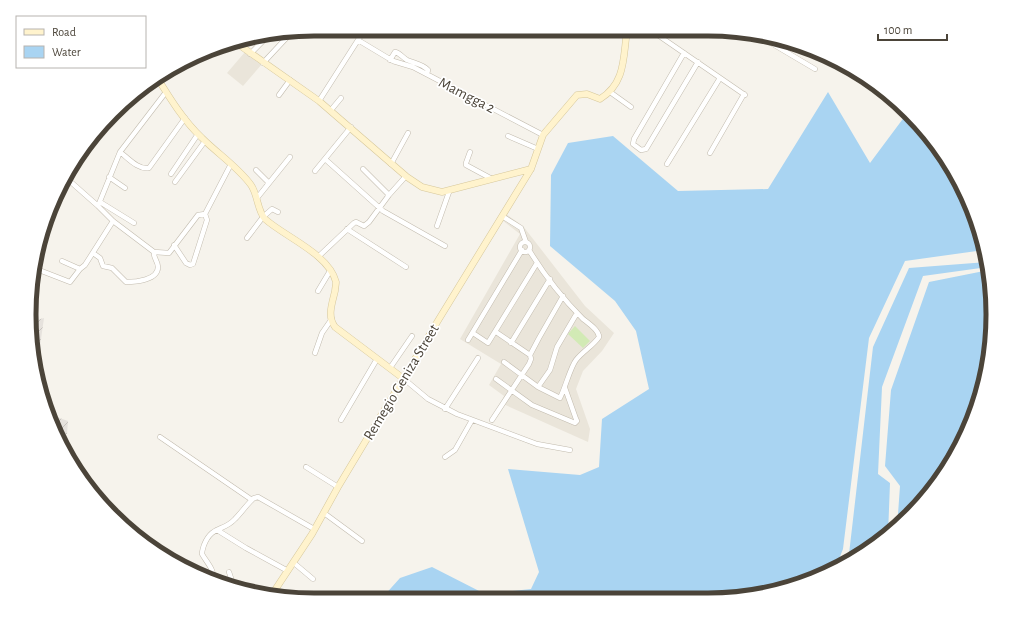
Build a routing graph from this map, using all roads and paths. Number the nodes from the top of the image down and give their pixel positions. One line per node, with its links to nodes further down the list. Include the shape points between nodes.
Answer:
1 (361, 36): 6 (street)
2 (626, 36): 20 (street, via 618,82)
3 (659, 36): 9 (street)
4 (287, 38): 12 (street)
5 (264, 40): 10 (street)
6 (358, 40): 11 (street, Mamgga 2); 23 (street)
7 (771, 43): 14 (street)
8 (240, 46): 10 (street)
9 (684, 53): 13 (street); 13 (street, via 634,139 633,144 641,150 646,149)
10 (250, 54): 12 (street)
11 (390, 60): 15 (street, Mamgga 2); 15 (street, via 397,52 405,59 426,68)
12 (263, 62): 17 (street)
13 (698, 62): 16 (street)
14 (815, 69)
15 (427, 74): 30 (street, Mamgga 2)
16 (720, 78): 36 (street, via 745,94); 41 (street)
17 (290, 80): 21 (street); 23 (street)
18 (160, 83): 19 (street)
19 (166, 92): 26 (street); 34 (street)
20 (610, 92): 24 (street); 30 (street, via 600,99 586,94 577,95)
21 (278, 95)
22 (341, 98): 25 (street)
23 (319, 101): 25 (street)
24 (631, 107)
25 (331, 110): 27 (street)
26 (185, 118): 29 (street); 34 (street, via 149,168 138,166)
27 (351, 127): 38 (street); 40 (street)
28 (408, 132): 40 (street)
29 (198, 134): 32 (street); 46 (street)
30 (543, 135): 33 (street)
31 (508, 136): 33 (street)
32 (205, 141): 39 (street); 50 (street)
33 (538, 149): 43 (street)
34 (120, 152): 48 (street)
35 (470, 152): 49 (street, via 466,165)
36 (710, 153)
37 (290, 157): 51 (street)
38 (325, 159): 45 (street); 58 (street)
39 (231, 164): 56 (street, via 251,186); 60 (street)
40 (391, 164): 47 (street)
41 (667, 164)
42 (363, 169): 55 (street)
43 (531, 169): 49 (street); 61 (street, Remegio Geniza Street)
44 (256, 170): 51 (street)
45 (315, 171)
46 (171, 174)
47 (406, 176): 54 (street, via 429,190); 55 (street)
48 (110, 177): 53 (street); 57 (street)
49 (492, 179): 54 (street)
50 (176, 182)
51 (269, 183): 56 (street)
52 (69, 184): 57 (street, via 72,183)
53 (125, 188)
54 (449, 192): 65 (street)
55 (389, 195): 58 (street)
56 (257, 198): 62 (street)
57 (99, 204): 63 (street); 64 (street)
58 (379, 208): 66 (street, via 364,226 355,222); 70 (street)
59 (278, 212): 62 (street, via 272,209)
60 (205, 214): 69 (street, via 198,215); 69 (street, via 207,220 193,264 186,263)
61 (502, 216): 68 (street, via 521,228); 99 (street, Remegio Geniza Street)
62 (263, 217): 67 (street); 75 (street)
63 (113, 221): 73 (street); 74 (street)
64 (134, 222)
65 (437, 226)
66 (346, 229): 75 (street); 78 (street)
67 (247, 238)
68 (526, 242): 71 (street, via 521,246); 72 (street, via 530,245)
69 (174, 245): 73 (street, via 169,253)
70 (445, 246)
71 (522, 250): 72 (street); 88 (street)
72 (529, 250): 77 (street)
73 (154, 252): 74 (street, via 158,265 153,276 126,282 112,268 104,266 100,258)
74 (93, 253): 80 (street)
75 (318, 257): 81 (street)
76 (62, 261): 80 (street)
77 (537, 263): 82 (street); 87 (street)
78 (406, 267)
79 (39, 270): 80 (street, via 70,282)
80 (80, 270)
81 (330, 271): 83 (street); 86 (street, via 336,284)
82 (550, 279): 84 (street); 91 (street)
83 (318, 291)
84 (563, 296): 85 (street); 93 (street)
85 (577, 312): 101 (street, via 557,347 550,370); 102 (street, via 598,332 599,337 576,360)
86 (331, 320): 92 (street, via 322,333); 95 (street, via 340,332)
87 (496, 332): 88 (street, via 488,343); 91 (street)
88 (473, 333): 90 (street)
89 (412, 336): 97 (street)
90 (468, 340)
91 (511, 343): 93 (street)
92 (315, 353)
93 (530, 355): 98 (street, via 531,359)
94 (478, 358): 106 (street)
95 (377, 359): 97 (street); 107 (street)
96 (504, 362): 98 (street)
97 (390, 368): 99 (street)
98 (523, 374): 101 (street); 103 (street)
99 (404, 379): 106 (street); 114 (street, Remegio Geniza Street)
100 (496, 379): 103 (street)
101 (538, 386): 104 (street)
102 (565, 388): 104 (street); 105 (street)
103 (512, 390): 105 (street, via 532,405 575,423 577,421); 109 (street)
104 (560, 398): 105 (street)
105 (570, 402)
106 (445, 409): 108 (street)
107 (341, 420)
108 (472, 420): 111 (street, via 537,444); 112 (street, via 455,450)
109 (492, 420)
110 (160, 437): 115 (street)
111 (570, 450)
112 (445, 457)
113 (306, 467): 114 (street)
114 (338, 487): 116 (street, Remegio Geniza Street)
115 (252, 500): 117 (street, via 258,498); 118 (street, via 234,520)
116 (324, 513): 117 (street, Remegio Geniza Street); 119 (street)
117 (314, 529): 120 (street, Remegio Geniza Street)
118 (217, 530): 122 (street); 123 (street, via 210,533 202,551)
119 (362, 541)
120 (294, 563): 122 (street, Remegio Geniza Street); 124 (street)
121 (229, 572): 125 (street)
122 (288, 572): 126 (street, Remegio Geniza Street)
123 (214, 574)
124 (313, 579)
125 (232, 580)
126 (276, 591)

